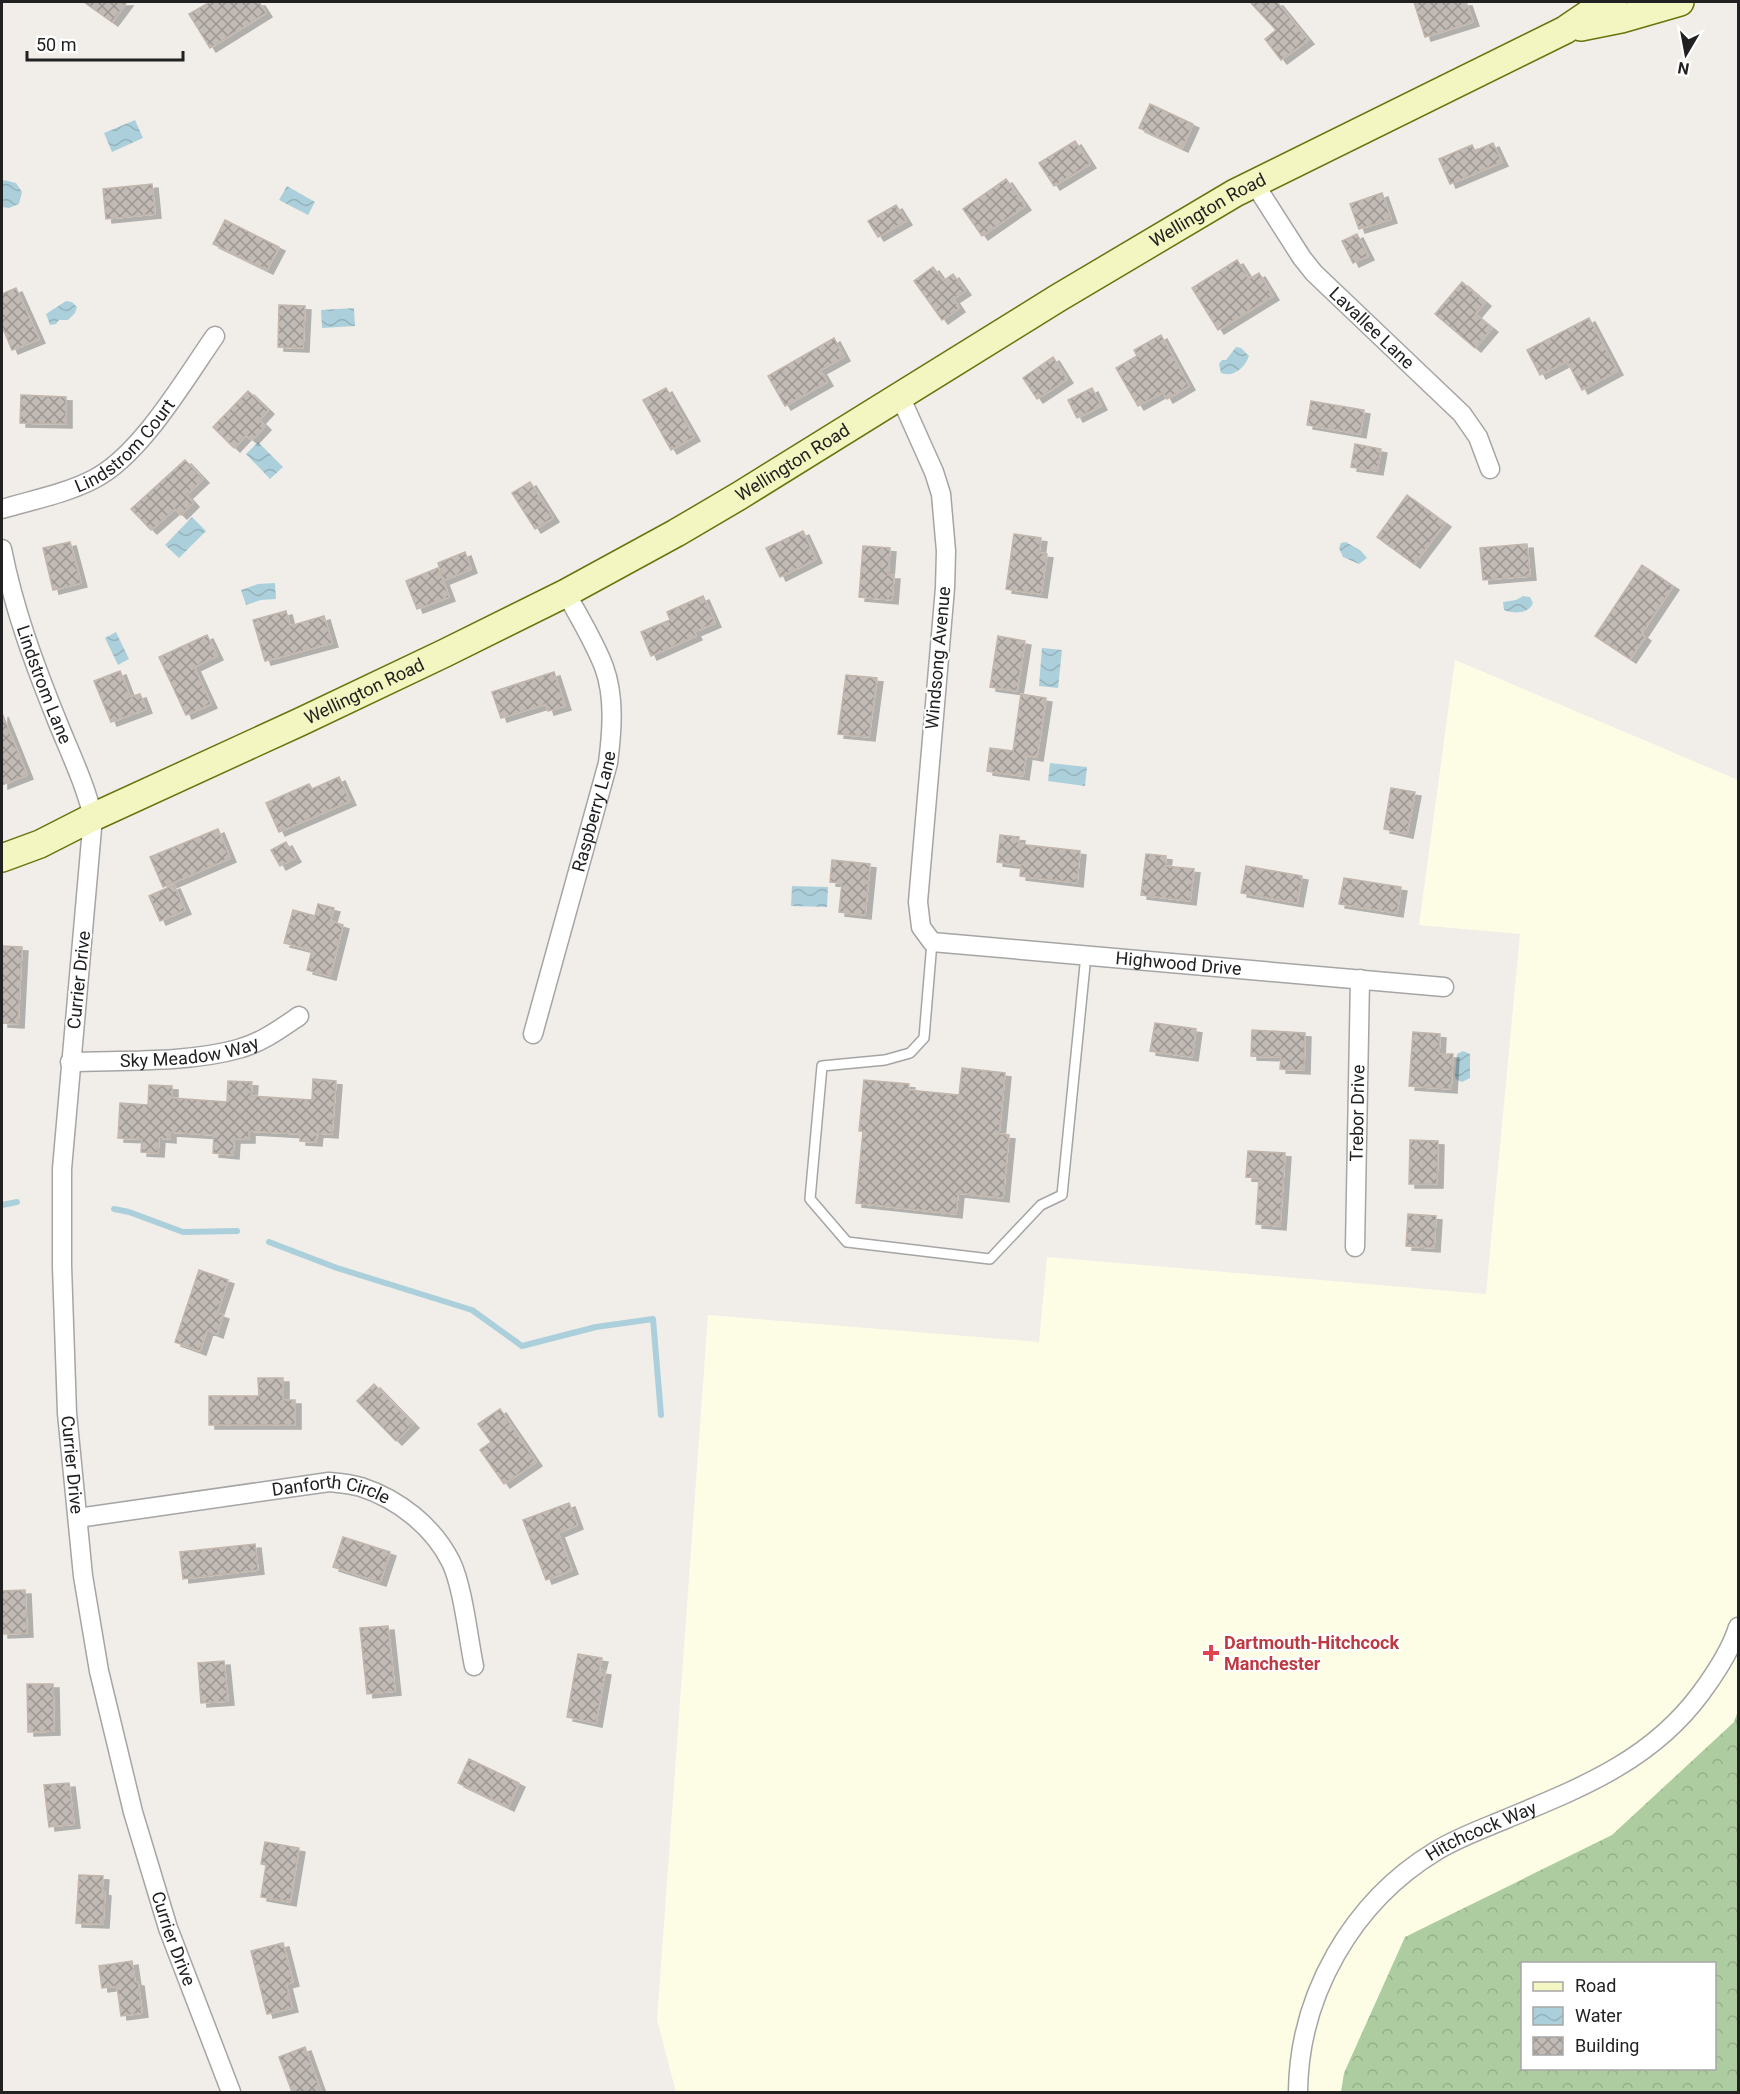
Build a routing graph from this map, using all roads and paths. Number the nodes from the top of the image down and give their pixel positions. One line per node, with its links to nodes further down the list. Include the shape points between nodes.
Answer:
1 (1613, 2): 3 (main road, Wellington Road)
2 (1680, 2): 3 (main road, Wellington Road)
3 (1565, 30): 4 (main road, Wellington Road)
4 (1254, 183): 6 (main road, Wellington Road); 7 (street, Lavallee Lane, via 1314,273 1462,414 1479,437)
5 (215, 336): 8 (street, Lindstrom Court, via 151,428 126,455 96,478)
6 (900, 396): 10 (main road, Wellington Road, via 676,534); 13 (street, Windsong Avenue, via 941,494 946,551 918,902)
7 (1490, 468)
8 (2, 509)
9 (2, 549): 11 (street, Lindstrom Lane, via 23,633 86,789)
10 (566, 593): 11 (main road, Wellington Road); 18 (street, Raspberry Lane, via 604,669 612,731 608,763)
11 (93, 817): 12 (main road, Wellington Road); 19 (street, Currier Drive)
12 (2, 858)
13 (926, 934): 14 (street, Highwood Drive); 14 (lane, via 924,1038 910,1053 893,1058 822,1066 810,1199 847,1242 990,1258 1041,1205 1062,1195)
14 (1086, 955): 15 (street, Highwood Drive)
15 (1360, 979): 16 (street, Highwood Drive); 20 (street, Trebor Drive)
16 (1444, 987)
17 (299, 1016): 19 (street, Sky Meadow Way, via 273,1034 238,1049 191,1056)
18 (533, 1034)
19 (70, 1062): 21 (street, Currier Drive, via 62,1169 62,1266 68,1413)
20 (1355, 1247)
21 (78, 1518): 23 (street, Danforth Circle, via 329,1482 358,1486 405,1508 438,1542 451,1563); 24 (street, Currier Drive, via 90,1623 130,1803 168,1928)
22 (1738, 1627): 25 (street, Hitchcock Way, via 1715,1674 1687,1712 1652,1745 1612,1772 1436,1851 1398,1878 1364,1912 1315,1995 1303,2041)
23 (474, 1666)
24 (231, 2092)
25 (1298, 2092)

